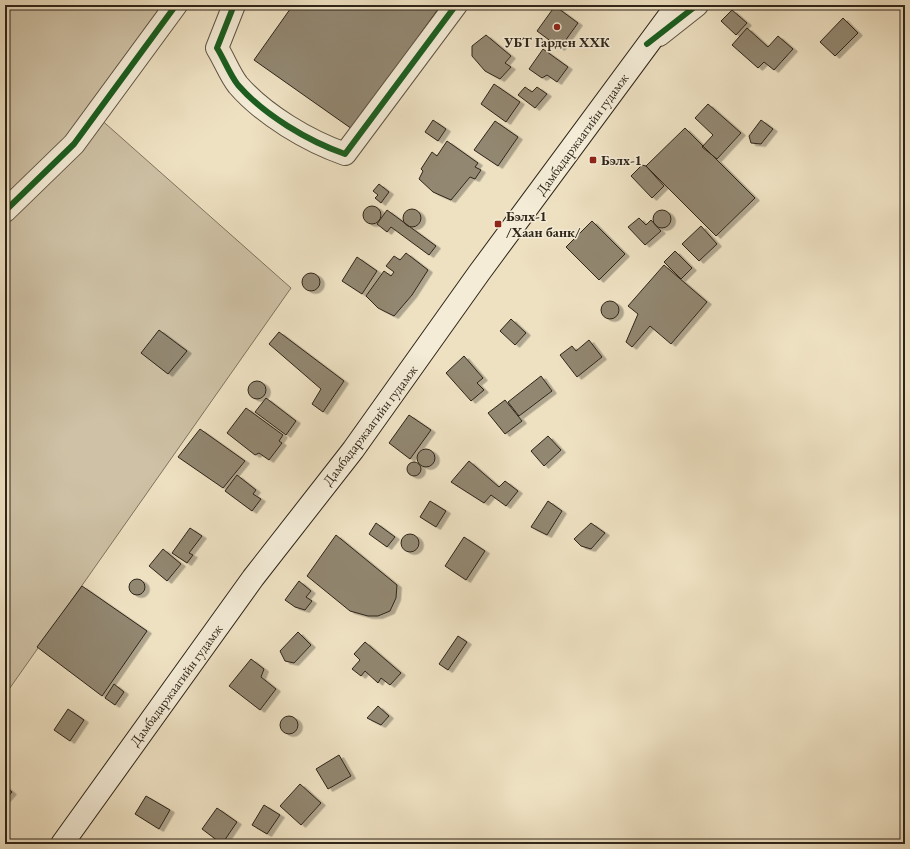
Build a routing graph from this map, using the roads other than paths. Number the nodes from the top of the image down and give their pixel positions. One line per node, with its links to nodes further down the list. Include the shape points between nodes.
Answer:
1 (176, 5): 7 (main road, via 74,144)
2 (234, 5): 3 (main road, via 217,48 238,85 275,118 325,147 345,154)
3 (456, 5)
4 (677, 5): 6 (main road, Дамбадаржаагийн гудамж)
5 (697, 5): 6 (main road)
6 (647, 44): 8 (main road, Дамбадаржаагийн гудамж, via 353,450 253,578)
7 (5, 211)
8 (62, 844)

